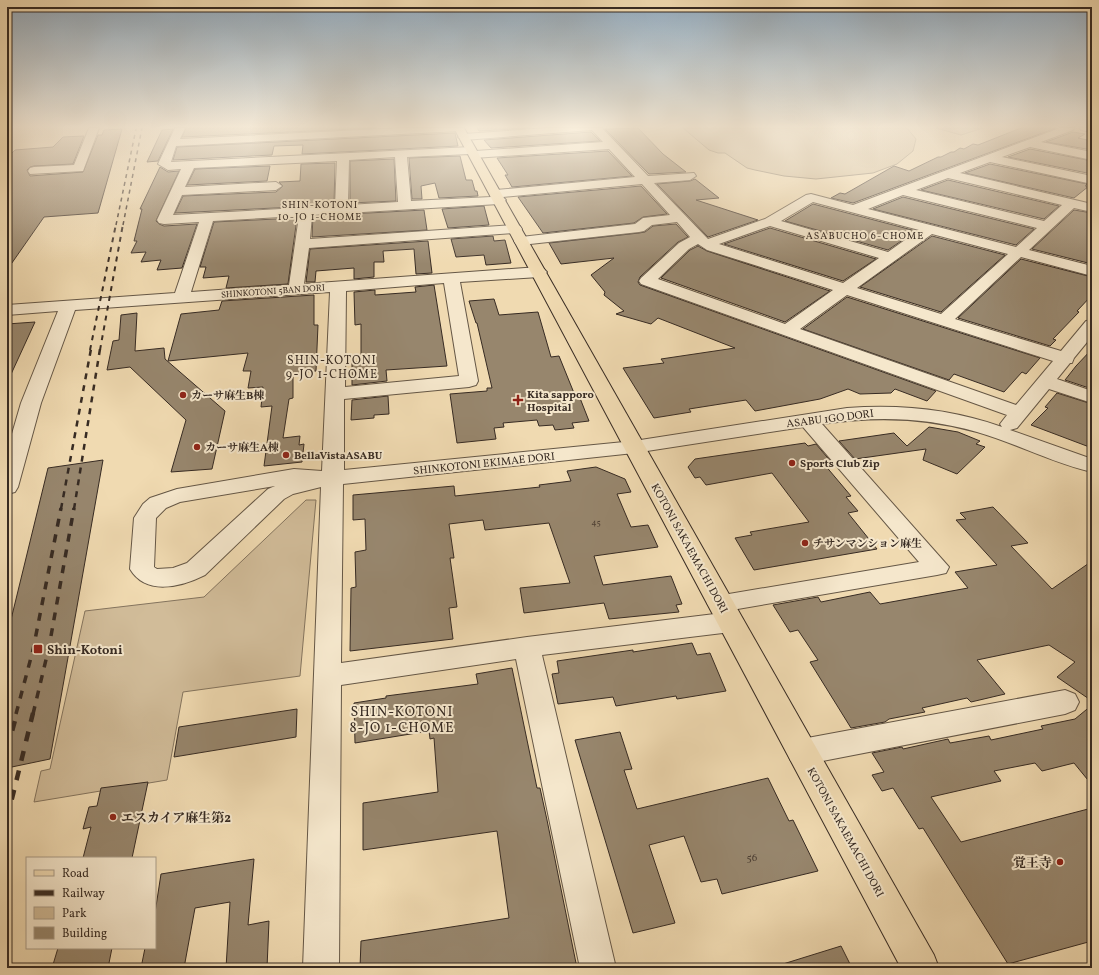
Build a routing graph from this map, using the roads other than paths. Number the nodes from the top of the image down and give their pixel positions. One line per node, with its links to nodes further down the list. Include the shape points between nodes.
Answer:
1 (279, 173): 23 (street)
2 (185, 174): 13 (street)
3 (276, 174): 13 (street)
4 (342, 174): 21 (street)
5 (402, 174): 18 (street)
6 (484, 174): 16 (main road, KOTONI SAKAEMACHI DORI)
7 (640, 174): 12 (street)
8 (946, 174): 14 (street); 17 (street)
9 (1062, 174): 11 (street)
10 (690, 176): 12 (street)
11 (1092, 180)
12 (647, 181): 16 (street); 25 (street)
13 (178, 191): 24 (street, via 164,220)
14 (902, 191): 20 (street); 27 (street)
15 (1092, 192): 17 (street)
16 (497, 197): 18 (street); 29 (main road, KOTONI SAKAEMACHI DORI)
17 (1075, 204): 19 (street); 27 (street)
18 (405, 206): 21 (street)
19 (1092, 208)
20 (855, 209): 26 (street, via 811,198); 28 (street)
21 (341, 210): 22 (street)
22 (306, 212): 23 (street); 31 (street)
23 (270, 214): 24 (street)
24 (208, 218): 40 (street)
25 (680, 218): 29 (street, via 648,221 639,228); 30 (street)
26 (770, 222): 30 (street); 33 (street)
27 (1046, 226): 32 (street)
28 (930, 229): 32 (street); 33 (street)
29 (518, 235): 31 (street); 35 (main road, KOTONI SAKAEMACHI DORI)
30 (703, 241): 39 (street); 45 (street, via 684,246 647,281)
31 (302, 244): 38 (street)
32 (1019, 252): 34 (street); 43 (street)
33 (891, 256): 39 (street)
34 (1092, 271)
35 (539, 272): 36 (street, SHINKOTONI 5BAN DORI); 53 (main road, KOTONI SAKAEMACHI DORI)
36 (451, 278): 37 (street, SHINKOTONI 5BAN DORI); 48 (street, via 469,381)
37 (338, 286): 38 (street, SHINKOTONI 5BAN DORI); 48 (street)
38 (296, 289): 40 (street, SHINKOTONI 5BAN DORI)
39 (845, 289): 43 (street); 45 (street)
40 (181, 298): 41 (street, SHINKOTONI 5BAN DORI)
41 (68, 306): 42 (street, SHINKOTONI 5BAN DORI); 57 (street, via 31,403)
42 (7, 310)
43 (944, 320): 46 (street)
44 (1092, 325): 46 (street)
45 (786, 330): 50 (street)
46 (1066, 359): 47 (street)
47 (1047, 382): 49 (street); 50 (street)
48 (336, 394): 55 (street)
49 (1092, 397)
50 (1020, 413): 52 (street)
51 (808, 420): 52 (street, ASABU 1GO DORI, via 847,414 898,412 951,419); 53 (street, ASABU 1GO DORI); 59 (street, via 937,566)
52 (1003, 433): 54 (street, ASABU 1GO DORI)
53 (634, 447): 55 (street, SHINKOTONI EKIMAE DORI); 59 (main road, KOTONI SAKAEMACHI DORI)
54 (1092, 466)
55 (333, 478): 56 (street, via 294,476); 58 (street, via 276,494); 61 (street)
56 (230, 486): 58 (street, via 248,490 257,498); 58 (street, via 177,496 154,505 145,518 142,569 149,576 186,574 196,569)
57 (7, 487)
58 (258, 512)
59 (725, 612): 60 (street); 63 (main road, KOTONI SAKAEMACHI DORI)
60 (527, 647): 61 (street); 65 (street)
61 (327, 676): 64 (street)
62 (1065, 702): 63 (street)
63 (802, 752): 66 (main road, KOTONI SAKAEMACHI DORI)
64 (320, 968)
65 (598, 968)
66 (921, 968)

